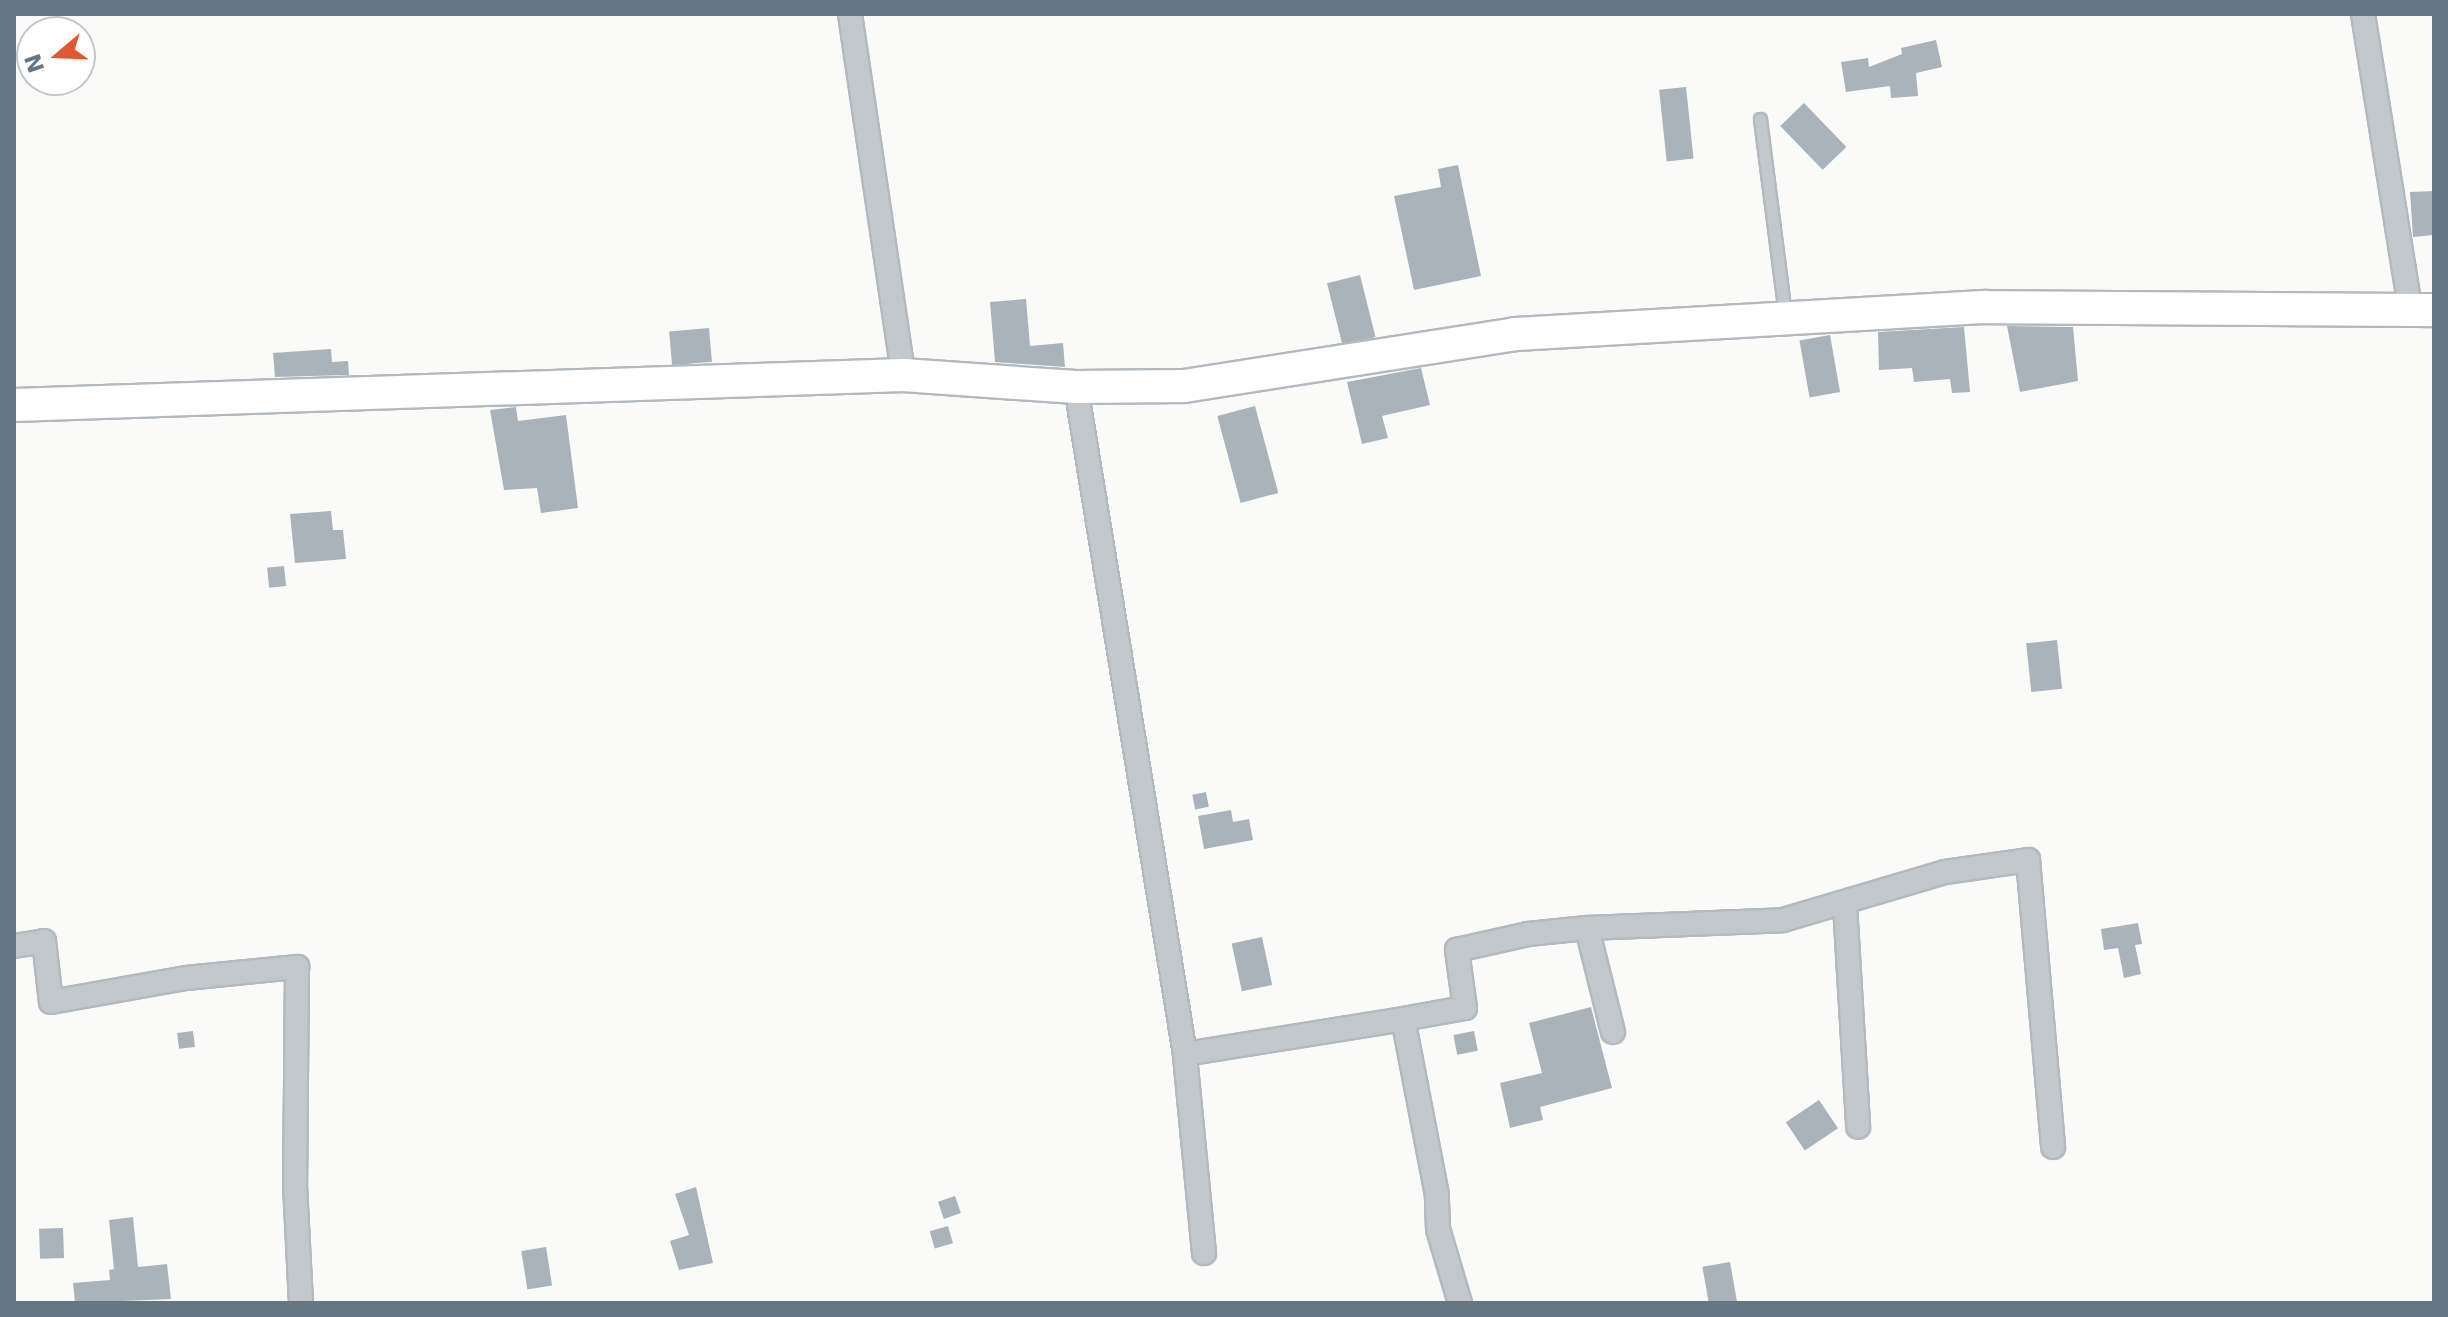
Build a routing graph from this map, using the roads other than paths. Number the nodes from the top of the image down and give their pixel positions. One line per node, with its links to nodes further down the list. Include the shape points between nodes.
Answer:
1 (850, 14): 6 (street)
2 (2363, 14): 4 (street)
3 (1760, 119): 5 (lane)
4 (2422, 311): 5 (street, via 1984,307)
5 (1785, 319): 7 (street, via 1515,334 1184,386)
6 (903, 375): 7 (street); 8 (street)
7 (1076, 387): 14 (street)
8 (14, 405)
9 (1845, 905): 10 (street, via 1783,920); 15 (street); 16 (street, via 1945,872 2028,860)
10 (1587, 928): 12 (street, via 1457,950 1465,1008); 13 (street)
11 (14, 946): 18 (street, via 44,941 51,1002 186,978 297,967 295,1185)
12 (1403, 1019): 14 (street); 19 (street, via 1437,1195 1438,1229)
13 (1613, 1032)
14 (1185, 1054): 17 (street)
15 (1858, 1127)
16 (2053, 1147)
17 (1204, 1253)
18 (301, 1303)
19 (1460, 1303)

